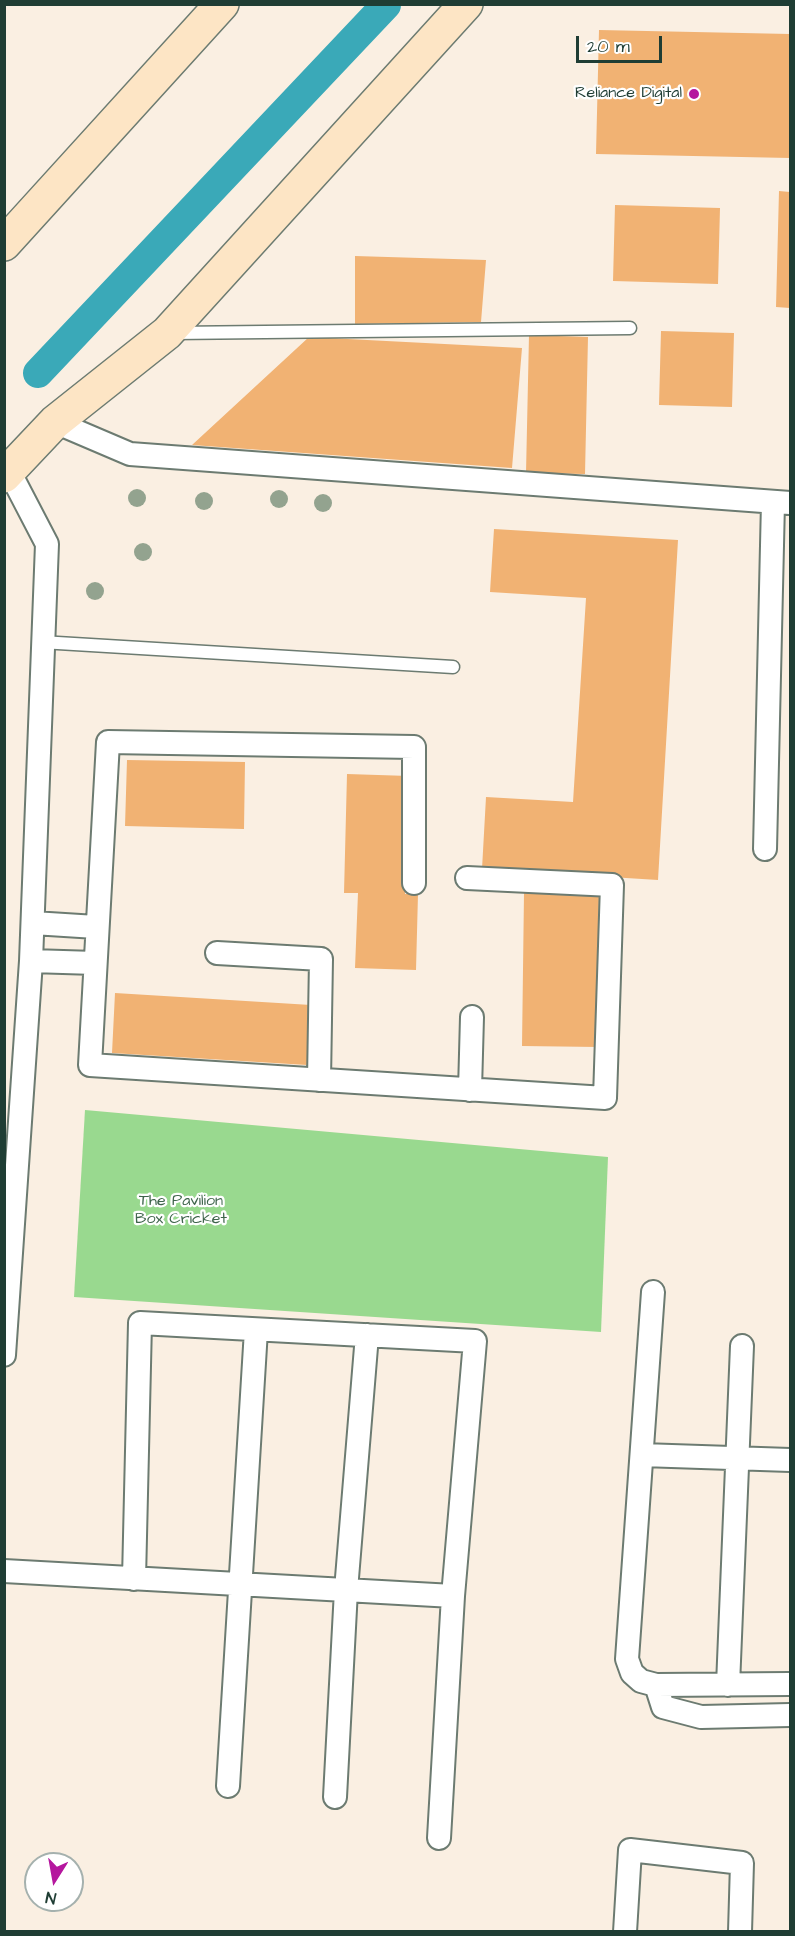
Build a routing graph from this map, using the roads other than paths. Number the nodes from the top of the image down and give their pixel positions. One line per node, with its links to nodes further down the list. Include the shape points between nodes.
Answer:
1 (222, 4): 3 (street)
2 (466, 4): 5 (street)
3 (4, 244)
4 (630, 328): 5 (lane)
5 (166, 333): 6 (street)
6 (55, 422): 7 (street); 8 (street, via 130,454)
7 (7, 473): 9 (street, via 47,544)
8 (782, 503): 11 (street)
9 (41, 642): 10 (lane); 14 (street)
10 (453, 667)
11 (765, 849)
12 (467, 878): 21 (street, via 612,885 605,1098)
13 (414, 884): 15 (street, via 414,747 108,742)
14 (33, 923): 15 (street); 17 (street)
15 (96, 927): 18 (street)
16 (217, 953): 20 (street, via 321,959)
17 (31, 961): 18 (street); 26 (street)
18 (95, 963): 20 (street, via 90,1065)
19 (472, 1017): 21 (street)
20 (319, 1080): 21 (street)
21 (470, 1090)
22 (653, 1292): 27 (street)
23 (256, 1330): 24 (street); 31 (street, via 140,1323); 32 (street)
24 (367, 1335): 33 (street); 34 (street, via 475,1341)
25 (742, 1346): 28 (street)
26 (4, 1355)
27 (642, 1455): 28 (street); 36 (street, via 627,1659 632,1673 641,1681)
28 (737, 1458): 29 (street); 37 (street)
29 (790, 1460)
30 (4, 1571): 31 (street)
31 (134, 1579): 32 (street)
32 (239, 1585): 33 (street); 39 (street)
33 (346, 1590): 34 (street); 40 (street)
34 (453, 1596): 41 (street)
35 (790, 1684): 37 (street)
36 (656, 1685): 37 (street); 38 (street, via 663,1707 701,1717)
37 (728, 1685)
38 (790, 1715)
39 (228, 1786)
40 (335, 1797)
41 (439, 1838)
42 (625, 1932): 43 (street, via 630,1850 742,1863)
43 (740, 1932)

